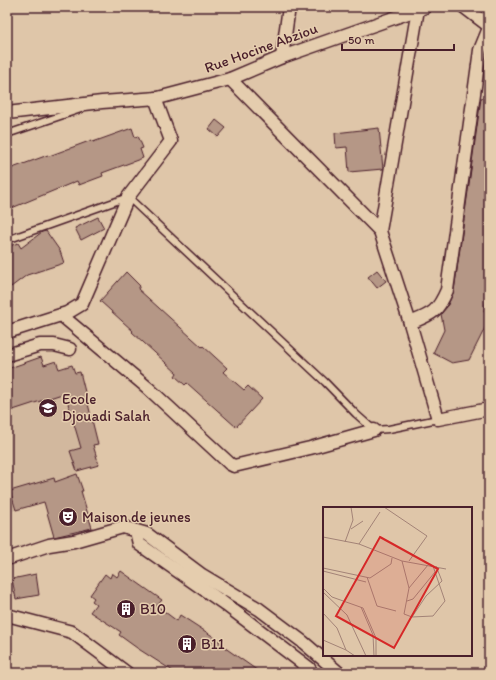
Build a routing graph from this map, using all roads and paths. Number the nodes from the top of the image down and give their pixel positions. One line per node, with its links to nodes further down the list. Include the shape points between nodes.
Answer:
1 (289, 7): 7 (street)
2 (464, 7): 6 (street)
3 (486, 7): 5 (street)
4 (422, 8): 7 (street, Rue Hocine Abziou); 14 (street)
5 (489, 12)
6 (489, 27): 17 (street, via 480,50 447,290 442,303 431,315)
7 (282, 57): 8 (street, Rue Hocine Abziou)
8 (230, 79): 9 (street, Rue Hocine Abziou); 14 (street)
9 (155, 98): 10 (street, Rue Hocine Abziou); 13 (street, via 171,141)
10 (102, 102): 11 (street, Rue Hocine Abziou); 12 (lane)
11 (7, 113)
12 (7, 134)
13 (128, 197): 15 (lane); 16 (street, via 82,304); 23 (lane)
14 (380, 231): 17 (street)
15 (7, 240)
16 (61, 315): 18 (street); 23 (street, via 148,388 234,466)
17 (410, 323): 22 (street)
18 (7, 332)
19 (70, 349): 20 (street, via 40,345)
20 (7, 355)
21 (489, 410): 22 (street)
22 (438, 419): 23 (lane)
23 (374, 430)
24 (136, 530): 25 (street, via 123,527 74,541 49,545); 28 (street, via 139,544 222,602 309,668); 29 (street, via 147,534 202,575 259,609)
25 (7, 559)
26 (7, 615): 27 (street, via 72,632)
27 (127, 673)
28 (312, 673)
29 (339, 673)

